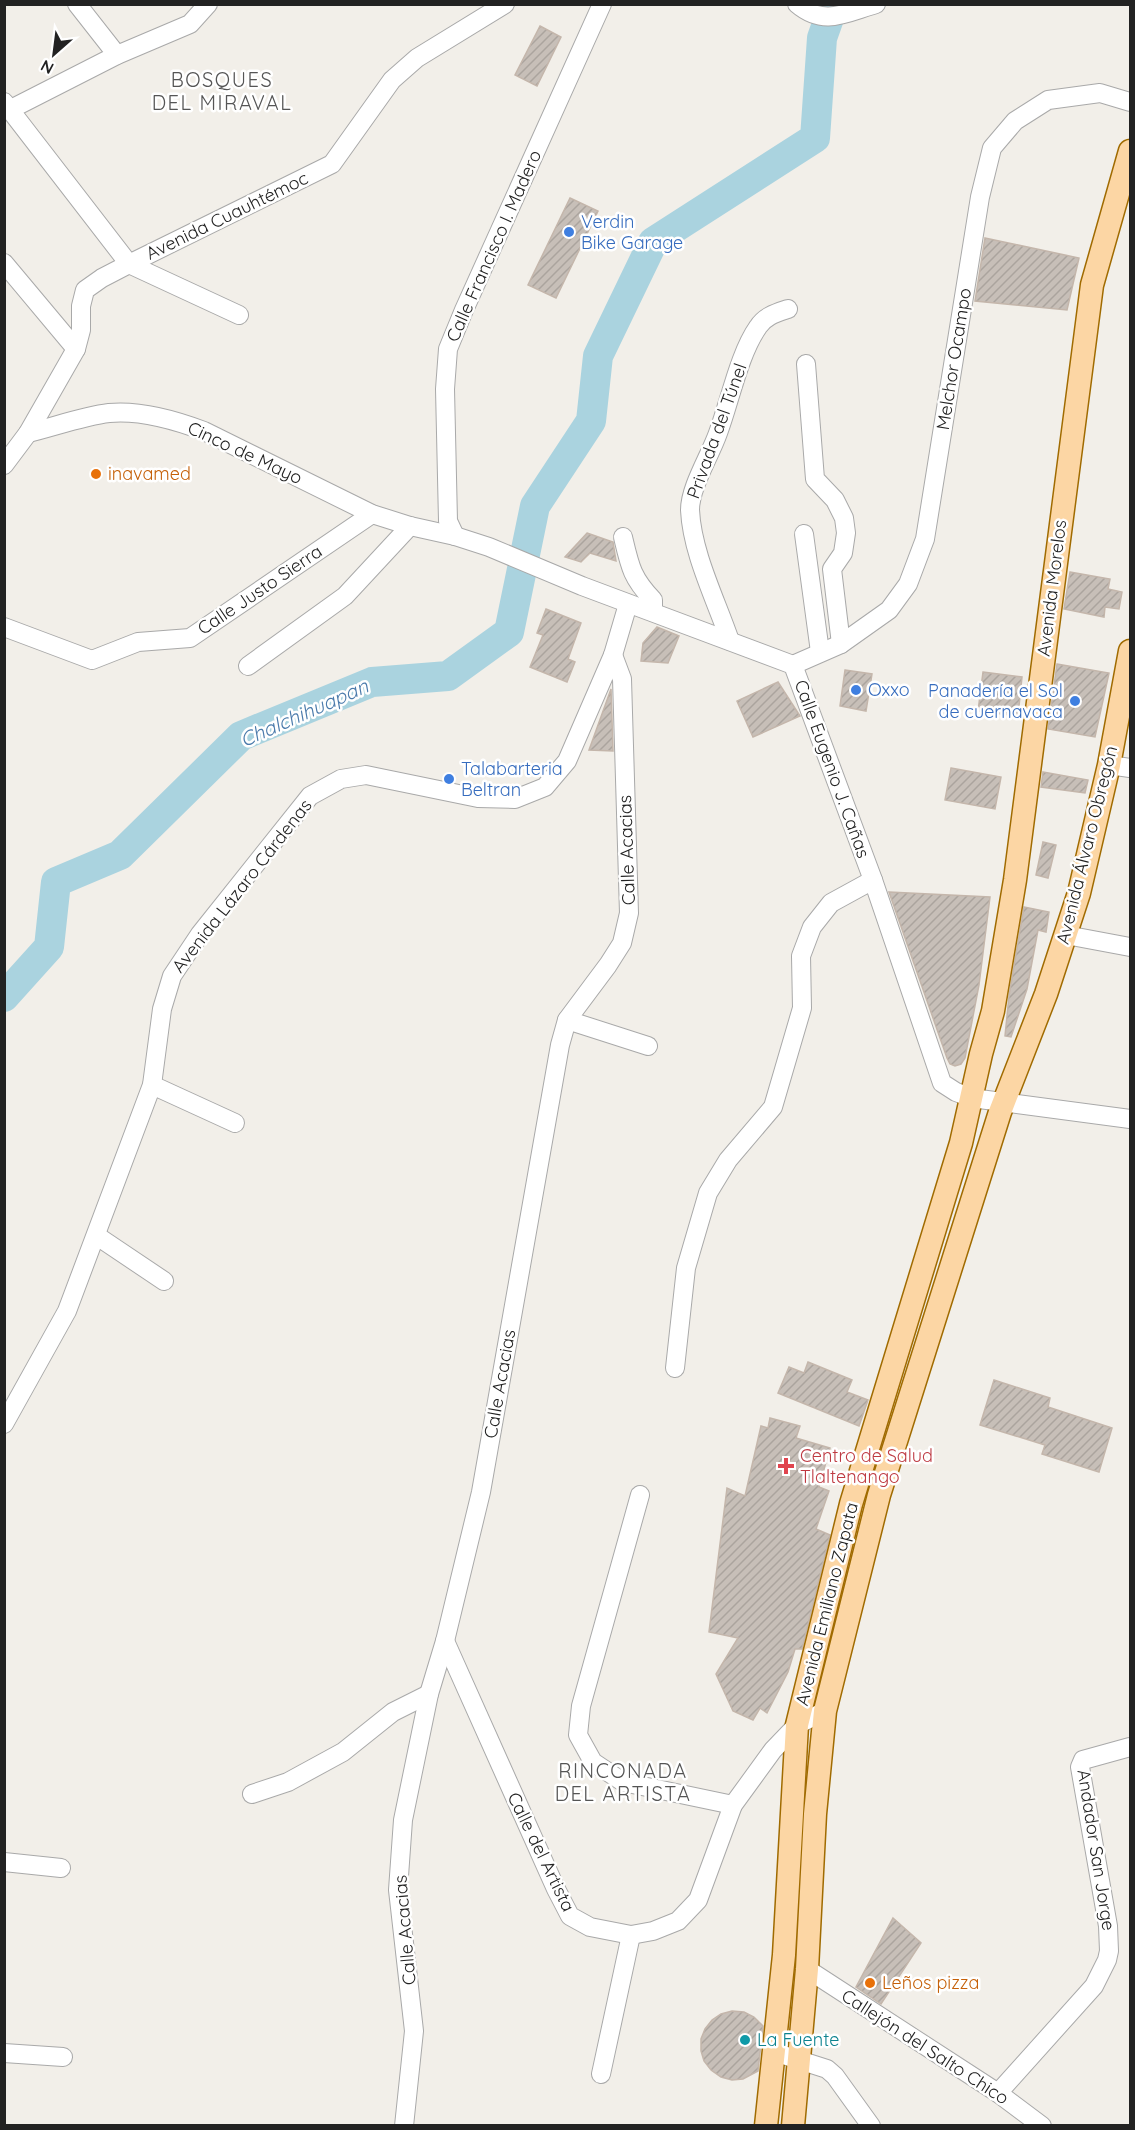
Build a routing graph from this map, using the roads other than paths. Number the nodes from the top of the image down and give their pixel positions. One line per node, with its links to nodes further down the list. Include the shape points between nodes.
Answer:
1 (77, 4): 7 (street)
2 (208, 4): 7 (street, via 190,24)
3 (505, 4): 12 (street, Avenida Cuauhtémoc, via 417,58 392,80 332,164)
4 (602, 4): 22 (street, Calle Francisco I. Madero, via 448,349 447,521)
5 (797, 4): 6 (street, via 819,17)
6 (876, 4)
7 (117, 55): 9 (street)
8 (1131, 102): 28 (street, Melchor Ocampo, via 1100,93 1048,100 1015,121 992,148 980,196 925,538 908,584 889,610)
9 (8, 106): 12 (street)
10 (1131, 152): 41 (main road, Avenida Morelos, via 1092,285 1015,880 993,1011)
11 (4, 263): 15 (street)
12 (129, 264): 14 (street); 15 (street, Avenida Cuauhtémoc, via 85,290)
13 (788, 309): 27 (street, Privada del Túnel, via 766,317 747,347 690,508 694,542)
14 (239, 315)
15 (76, 349): 17 (street, Avenida Cuauhtémoc)
16 (807, 364): 28 (street, via 815,479 835,500 846,533 843,554 832,569)
17 (17, 437): 18 (street, Avenida Cuauhtémoc); 19 (street, Cinco de Mayo, via 108,413 134,413 181,423)
18 (4, 465)
19 (372, 514): 20 (street, Cinco de Mayo); 26 (street, Calle Justo Sierra, via 190,638 138,642 92,660)
20 (410, 526): 22 (street, Cinco de Mayo); 33 (street, via 345,596)
21 (804, 534): 30 (street)
22 (455, 536): 24 (street, Calle Eugenio J. Cañas)
23 (623, 537): 25 (street, via 631,569 653,600)
24 (628, 604): 25 (street, Calle Eugenio J. Cañas); 31 (street, Avenida Lázaro Cárdenas)
25 (653, 612): 27 (street, Calle Eugenio J. Cañas)
26 (4, 627)
27 (730, 641): 32 (street, Calle Eugenio J. Cañas)
28 (841, 644): 30 (street, Melchor Ocampo)
29 (1131, 651): 34 (main road, Avenida Álvaro Obregón)
30 (820, 652): 32 (street, Melchor Ocampo)
31 (614, 655): 38 (street, Calle Acacias, via 622,679 629,914 622,943); 40 (street, Avenida Lázaro Cárdenas, via 567,761 545,787 515,800 478,798 366,775 341,779 310,796 200,934 172,976 162,1009)
32 (793, 665): 35 (street, Calle Eugenio J. Cañas)
33 (248, 666)
34 (1120, 766): 36 (main road, Avenida Álvaro Obregón)
35 (873, 880): 41 (street, Calle Eugenio J. Cañas, via 942,1083); 47 (street, via 831,903 812,927 801,956 802,1008 773,1107 728,1160 708,1192 686,1268)
36 (1066, 935): 37 (street); 42 (main road, Avenida Álvaro Obregón)
37 (1131, 947)
38 (567, 1020): 39 (street); 50 (street, Calle Acacias, via 481,1492)
39 (648, 1046)
40 (152, 1085): 44 (street); 45 (street, Avenida Lázaro Cárdenas)
41 (972, 1098): 42 (street, Calle Eugenio J. Cañas); 53 (main road, Avenida Emiliano Zapata, via 962,1143 851,1504)
42 (1004, 1102): 43 (street, Calle Eugenio J. Cañas); 52 (main road, Avenida Emiliano Zapata, via 879,1495)
43 (1131, 1119)
44 (235, 1123)
45 (97, 1236): 46 (street); 48 (street, Avenida Lázaro Cárdenas, via 67,1311)
46 (164, 1281)
47 (675, 1368)
48 (4, 1424)
49 (640, 1495): 56 (street, via 581,1706 578,1735 593,1762 623,1782)
50 (445, 1641): 51 (street, Calle Acacias); 59 (street, Calle del Artista, via 570,1916 590,1927)
51 (429, 1694): 55 (street, via 393,1712 344,1752 288,1782); 67 (street, Calle Acacias, via 403,1820 398,1890 414,2031)
52 (825, 1712): 53 (street, Calle del Artista); 60 (main road, Avenida Emiliano Zapata)
53 (797, 1725): 56 (street, Calle del Artista, via 773,1750); 61 (main road, Avenida Emiliano Zapata, via 784,1955)
54 (1131, 1747): 66 (street, Andador San Jorge, via 1083,1761 1080,1767 1108,1926 1107,1960 1094,1986)
55 (252, 1794)
56 (734, 1805): 59 (street, Calle del Artista, via 698,1900 678,1921)
57 (4, 1862): 58 (street)
58 (61, 1868)
59 (631, 1935): 65 (street)
60 (807, 1969): 64 (main road, Avenida Emiliano Zapata); 66 (street, Callejón del Salto Chico)
61 (774, 2052): 64 (street); 68 (main road, Avenida Emiliano Zapata)
62 (4, 2053): 63 (street)
63 (63, 2057)
64 (800, 2059): 69 (main road, Avenida Emiliano Zapata); 70 (street, via 835,2076)
65 (601, 2074)
66 (998, 2093): 71 (street, Callejón del Salto Chico)
67 (404, 2126)
68 (766, 2126)
69 (793, 2126)
70 (871, 2126)
71 (1042, 2126)

